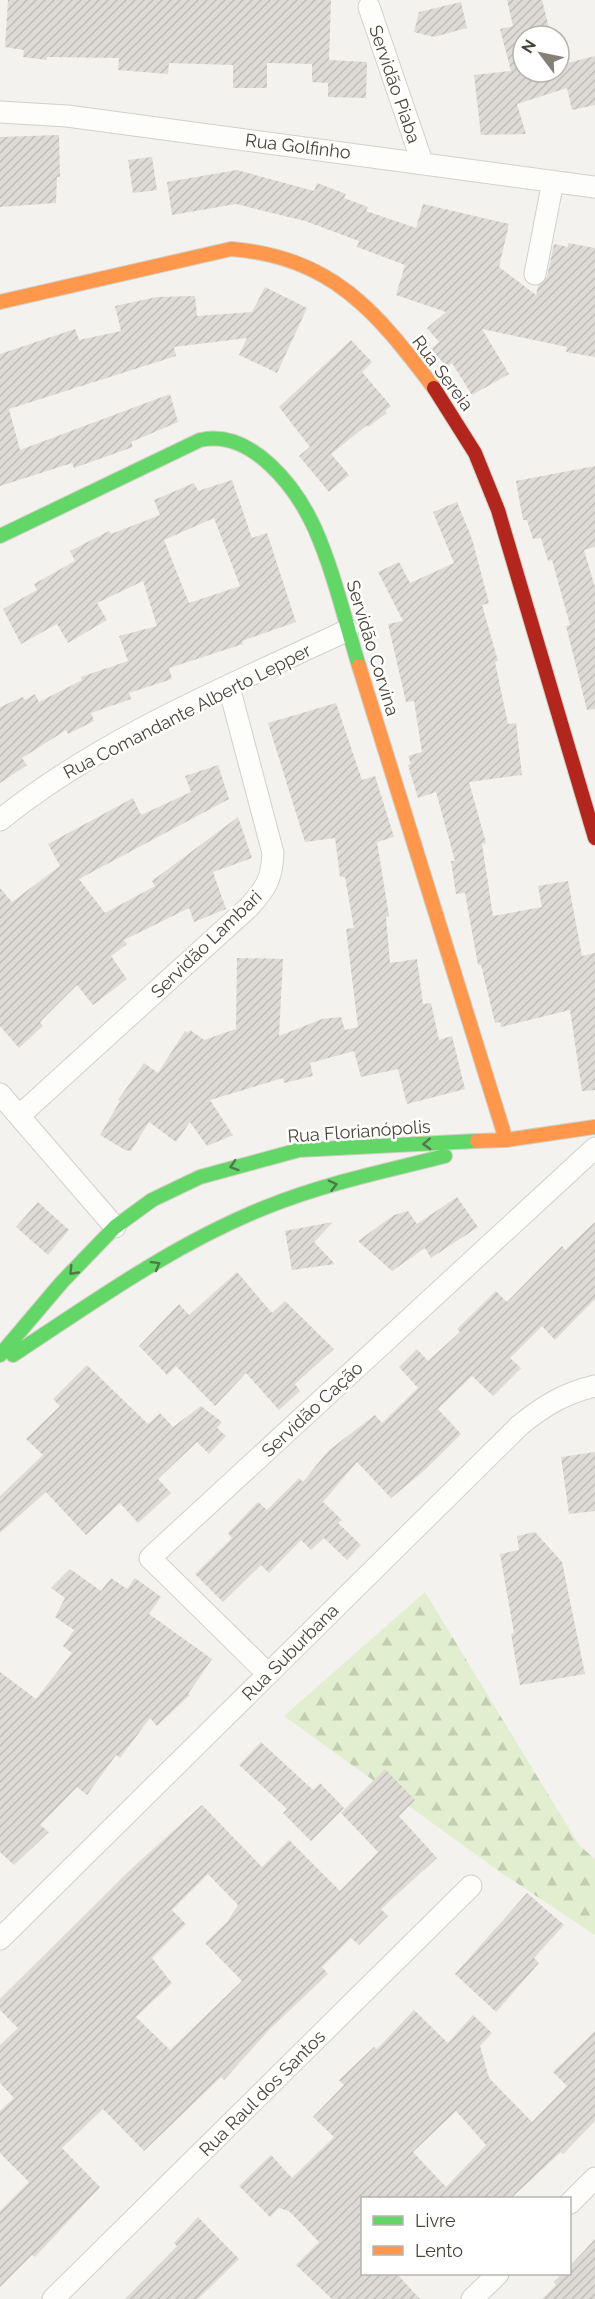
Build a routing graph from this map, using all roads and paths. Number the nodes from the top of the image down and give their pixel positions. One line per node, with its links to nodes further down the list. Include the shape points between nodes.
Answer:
1 (369, 7): 3 (street, Servidão Piaba)
2 (0, 112): 3 (street, Rua Golfinho, via 67,116)
3 (422, 162): 4 (street, Rua Golfinho)
4 (553, 181): 5 (street, Rua Golfinho); 6 (street)
5 (595, 187)
6 (535, 274)
7 (0, 302): 12 (street, Rua Sereia, via 231,249 260,249 289,256 335,280 361,300 437,390 457,420 491,488)
8 (0, 536): 9 (street, Servidão Corvina, via 200,440 219,437 240,445 272,467 294,493 315,528)
9 (348, 630): 10 (street, Rua Comandante Alberto Lepper); 16 (street, Servidão Corvina)
10 (229, 687): 11 (street, Rua Comandante Alberto Lepper, via 86,759 39,788); 14 (street, Servidão Lambari, via 273,853 272,874 249,907)
11 (0, 820)
12 (595, 838)
13 (0, 1094): 14 (street)
14 (20, 1116): 18 (street)
15 (595, 1127): 16 (street, Rua Florianópolis)
16 (506, 1140): 18 (street, Rua Florianópolis, one-way to 18, via 299,1150 200,1177 152,1200); 20 (street, Rua Florianópolis, one-way to 16, via 113,1290 261,1210 307,1192)
17 (595, 1148): 22 (street, Servidão Cação, via 150,1558)
18 (115, 1227): 19 (street, Rua Florianópolis, one-way to 19)
19 (0, 1355)
20 (0, 1363)
21 (595, 1386): 22 (street, Rua Suburbana, via 569,1392 519,1425)
22 (268, 1674): 24 (street, Rua Suburbana)
23 (471, 1886): 28 (street, Rua Raul dos Santos)
24 (0, 1939)
25 (595, 2178): 26 (street)
26 (571, 2202)
27 (497, 2275): 29 (street)
28 (53, 2299)
29 (472, 2299)

